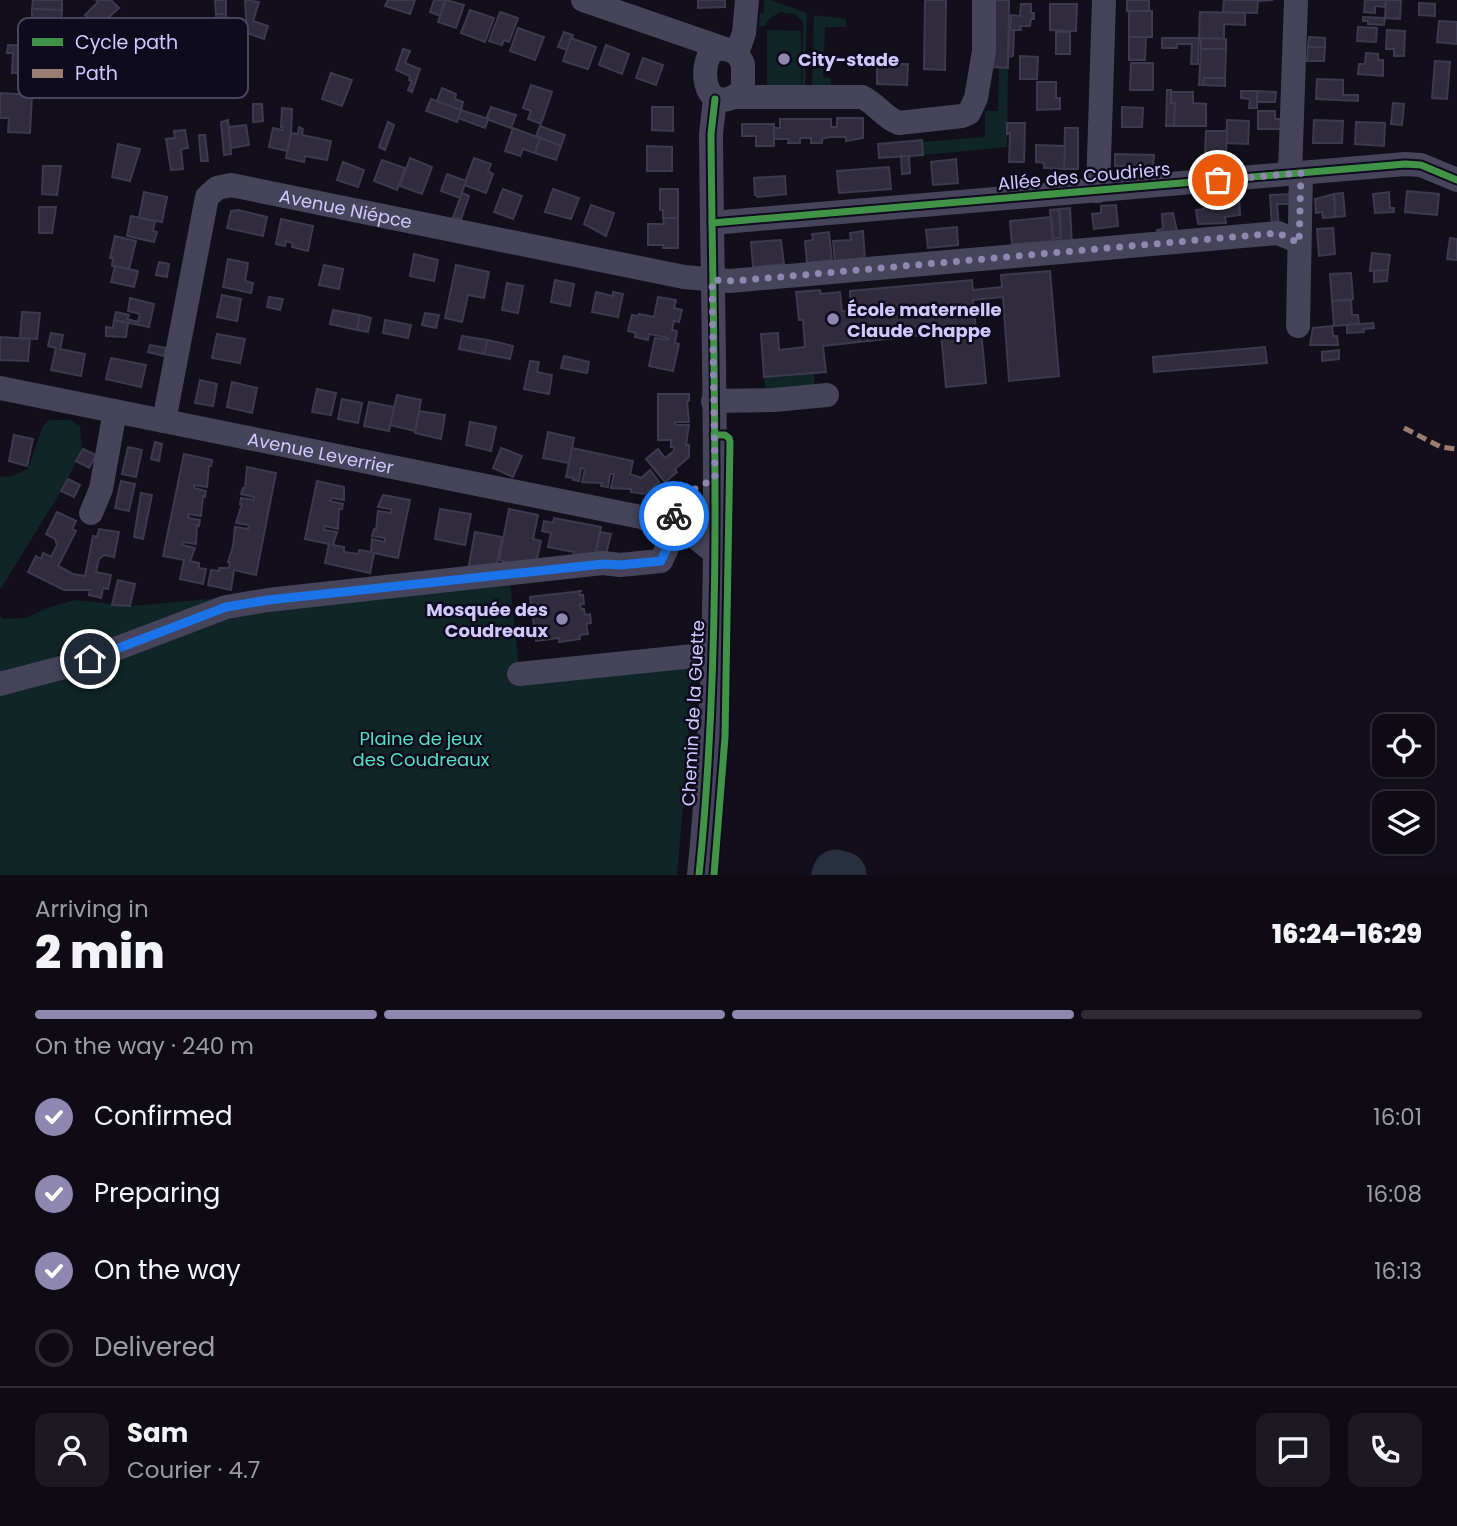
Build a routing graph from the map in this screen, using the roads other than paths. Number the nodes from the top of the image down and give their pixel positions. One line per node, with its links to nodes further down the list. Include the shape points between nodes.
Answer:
1 (583, 0): 6 (street, via 685,35)
2 (747, 0): 6 (street, via 744,33)
3 (984, 0): 7 (street, via 984,51 969,113 899,123 865,98 845,93)
4 (1104, 0): 10 (street)
5 (1296, 0): 8 (street)
6 (721, 54): 7 (street, via 707,86); 7 (street, via 743,64 743,87)
7 (725, 98): 11 (street, Chemin de la Guette, via 711,134)
8 (1296, 173): 9 (street, Allée des Coudriers, via 1405,164 1421,165); 10 (street, Allée des Coudriers); 12 (street)
9 (1457, 180)
10 (1098, 191): 11 (street, Allée des Coudriers)
11 (712, 223): 13 (street, Chemin de la Guette)
12 (1299, 243): 13 (street, Avenue Niépce, via 1278,233); 14 (street)
13 (712, 280): 17 (street, Chemin de la Guette); 19 (street, Avenue Niépce, via 231,185 217,188 207,197)
14 (1298, 326)
15 (0, 388): 18 (street, Avenue Leverrier)
16 (827, 395): 17 (street)
17 (713, 401): 20 (street, Chemin de la Guette)
18 (116, 411): 19 (street, Avenue Leverrier); 22 (street, via 101,489)
19 (164, 421): 23 (street, Avenue Leverrier)
20 (715, 478): 21 (street); 25 (street, Chemin de la Guette)
21 (677, 499): 23 (street); 24 (street)
22 (91, 513)
23 (640, 517): 24 (street, Avenue Leverrier)
24 (676, 529): 25 (street, Avenue Leverrier); 28 (street, via 661,561 603,564 493,583 226,607 76,664)
25 (715, 553): 26 (street, Chemin de la Guette)
26 (713, 654): 27 (street); 29 (street, Chemin de la Guette)
27 (519, 674)
28 (0, 684)
29 (699, 875)

